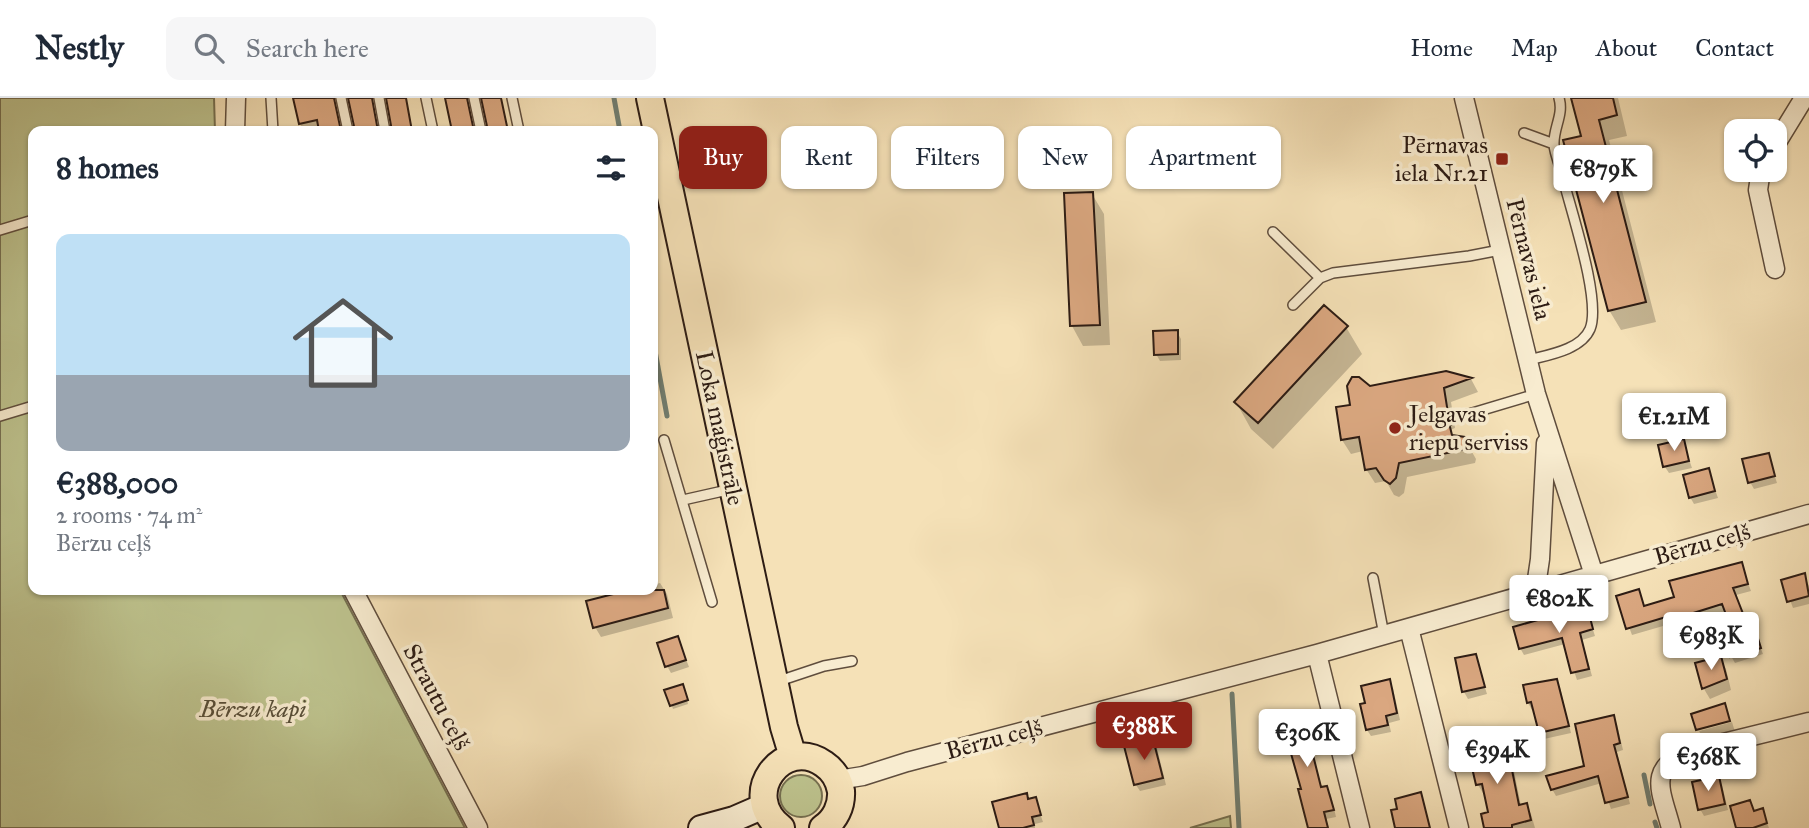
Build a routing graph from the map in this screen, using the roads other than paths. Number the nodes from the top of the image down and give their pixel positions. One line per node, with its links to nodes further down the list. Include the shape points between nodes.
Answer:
1 (236, 98): 12 (street)
2 (271, 98): 13 (lane)
3 (341, 98): 14 (lane)
4 (379, 98): 15 (lane)
5 (426, 98): 16 (lane)
6 (474, 98): 17 (lane)
7 (512, 98): 18 (lane)
8 (650, 98): 19 (main road, Loka maģistrāle)
9 (1464, 98): 28 (street, Pērnavas iela)
10 (1559, 98): 23 (lane, via 1562,109)
11 (1804, 98): 20 (street)
12 (235, 126)
13 (273, 126)
14 (347, 126)
15 (384, 126)
16 (432, 126)
17 (480, 126)
18 (518, 126)
19 (656, 126)
20 (1787, 126)
21 (1524, 133): 23 (lane)
22 (658, 136): 39 (main road, Loka maģistrāle)
23 (1554, 144): 32 (lane, via 1591,290 1592,317 1582,340)
24 (1759, 182): 29 (street)
25 (28, 222): 26 (lane)
26 (0, 230)
27 (1273, 232): 30 (lane)
28 (1500, 250): 30 (lane, via 1333,272); 32 (street, Pērnavas iela)
29 (1775, 269)
30 (1320, 278): 31 (lane)
31 (1293, 305)
32 (1529, 360): 33 (street, Pērnavas iela)
33 (1536, 394): 36 (lane); 37 (street, Pērnavas iela)
34 (28, 408): 35 (lane)
35 (0, 416)
36 (1449, 420)
37 (1546, 431): 42 (street); 44 (street)
38 (664, 440): 40 (lane)
39 (733, 489): 40 (lane); 51 (main road, Loka maģistrāle)
40 (683, 500): 46 (lane)
41 (1809, 514): 42 (street, Bērzu ceļš)
42 (1594, 575): 44 (street, Bērzu ceļš)
43 (1373, 578): 48 (lane)
44 (1535, 593): 47 (street, Bērzu ceļš)
45 (356, 595): 56 (street, Strautu ceļš)
46 (712, 601)
47 (1409, 628): 48 (street, Bērzu ceļš); 61 (street)
48 (1384, 635): 49 (street, Bērzu ceļš)
49 (1317, 654): 54 (street, Bērzu ceļš); 60 (street)
50 (852, 661): 51 (lane)
51 (775, 682): 53 (main road, Loka maģistrāle)
52 (1809, 722): 62 (street, via 1672,758 1662,770 1660,787)
53 (793, 757): 54 (main road, via 819,760); 55 (main road, via 772,770 762,793)
54 (850, 778): 59 (main road, via 835,817)
55 (764, 806): 57 (street); 58 (main road)
56 (478, 828)
57 (701, 828)
58 (780, 828)
59 (823, 828)
60 (1360, 828)
61 (1459, 828)
62 (1671, 828)

